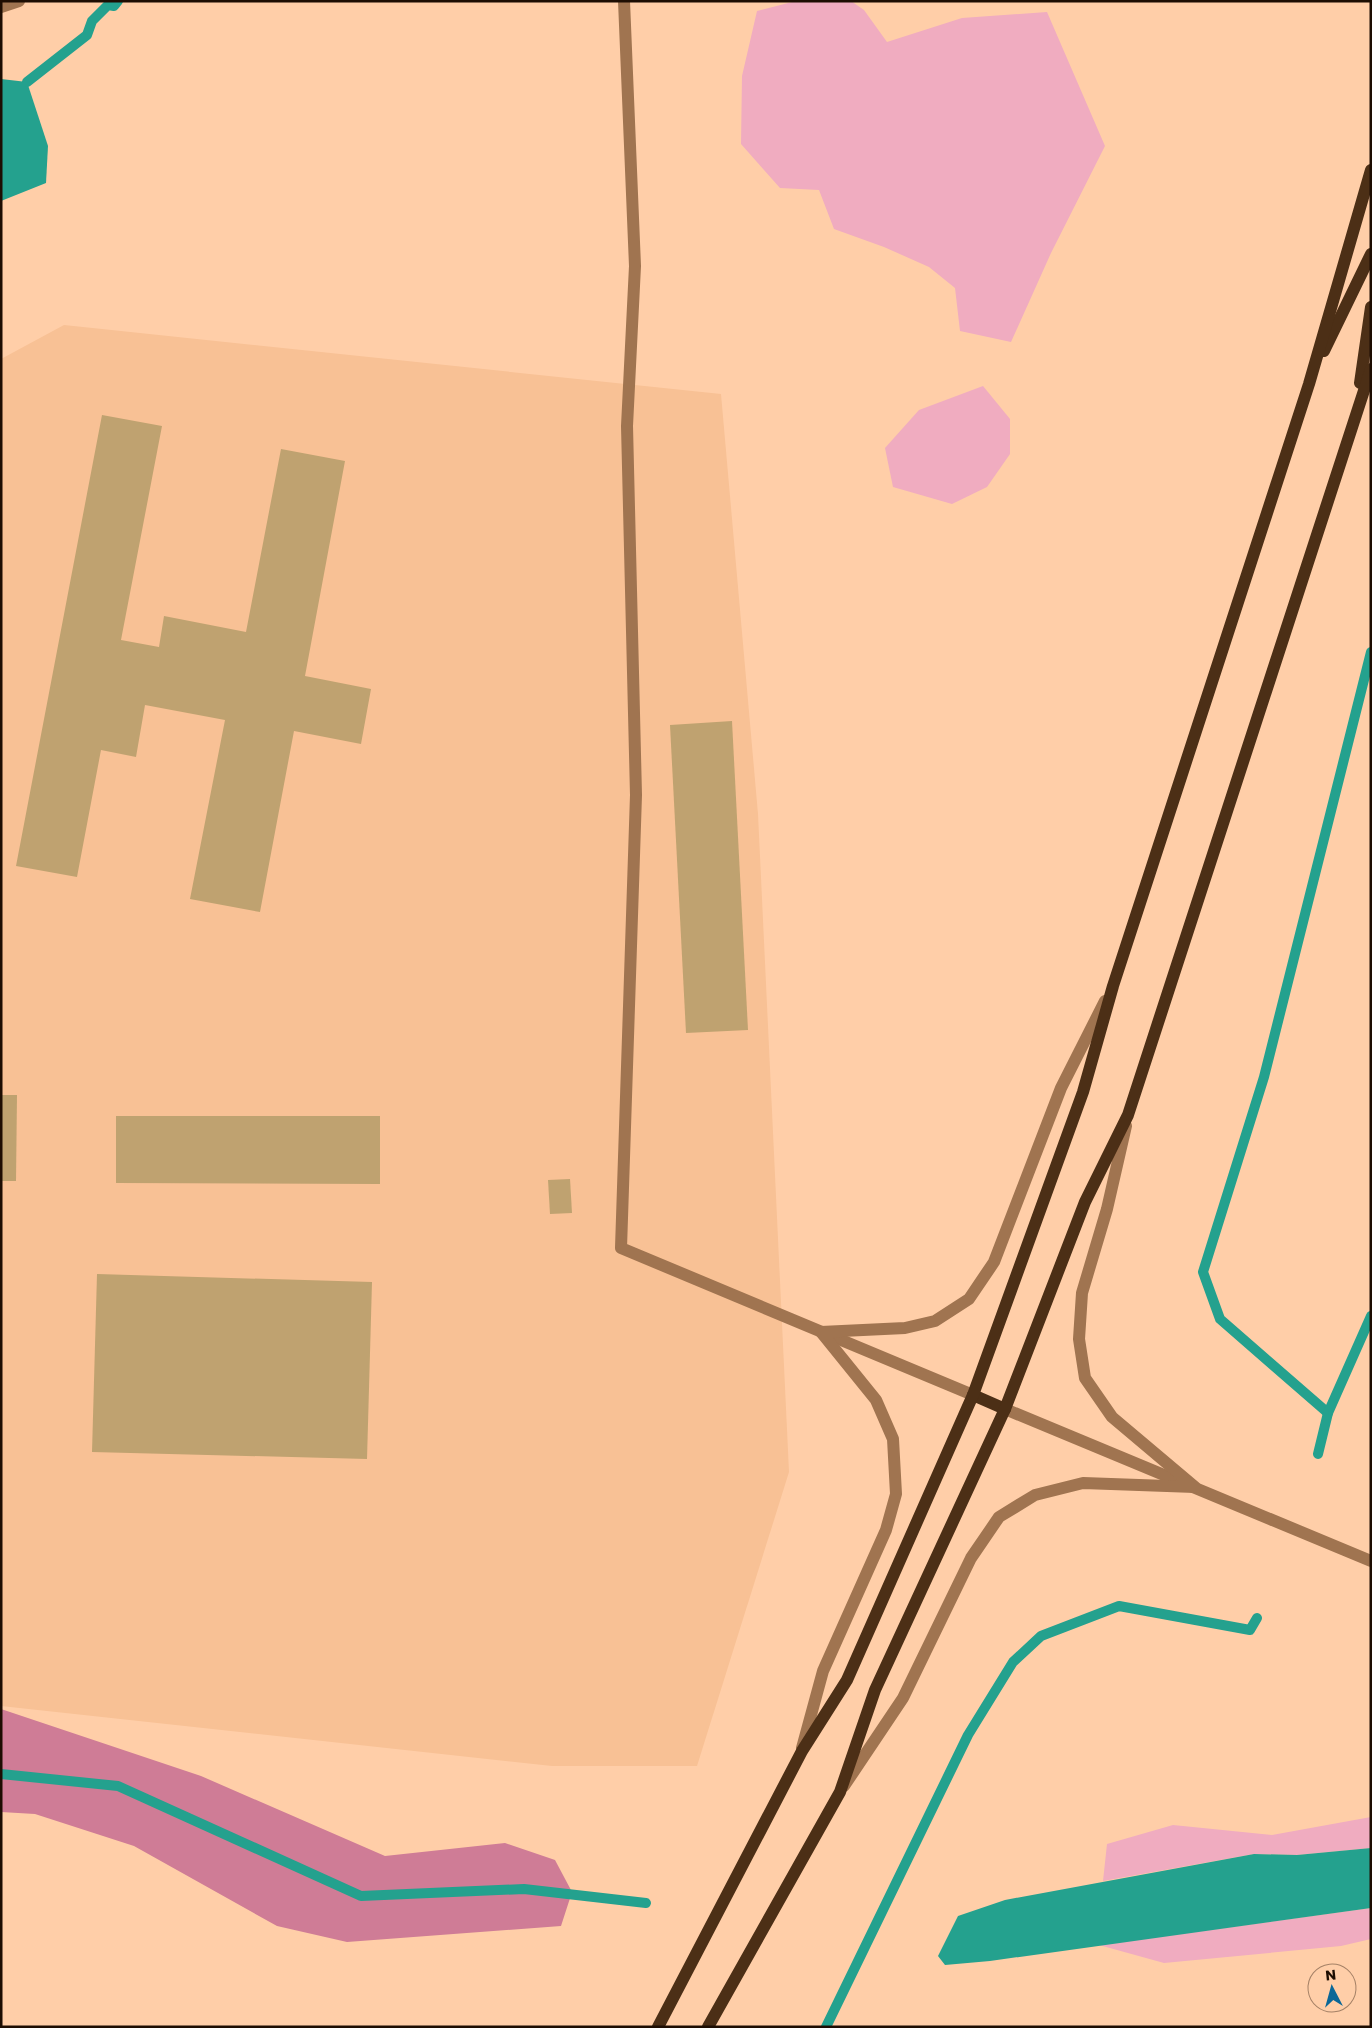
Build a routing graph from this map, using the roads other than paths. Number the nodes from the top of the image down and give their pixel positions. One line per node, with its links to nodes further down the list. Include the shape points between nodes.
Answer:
1 (19, 1): 3 (street)
2 (624, 1): 12 (street, via 635,266 627,426 636,795 621,1248)
3 (1, 7)
4 (1371, 170): 8 (main road)
5 (1371, 254): 8 (main road)
6 (1371, 307): 9 (main road)
7 (1371, 369): 9 (main road)
8 (1308, 384): 10 (main road)
9 (1355, 418): 11 (main road)
10 (1113, 986): 12 (street, via 1061,1088 994,1262 968,1298 935,1321 905,1328); 13 (main road, via 1083,1092)
11 (1128, 1115): 14 (main road, via 1085,1202); 15 (street, via 1107,1209 1082,1293 1079,1339 1085,1378 1112,1417)
12 (821, 1332): 13 (street); 17 (street, via 876,1400 893,1439 896,1494 886,1530 824,1671)
13 (973, 1395): 14 (main road); 17 (main road, via 847,1680)
14 (1006, 1409): 15 (street); 18 (main road, via 875,1690)
15 (1195, 1487): 16 (street); 18 (street, via 1082,1484 1035,1495 999,1516 971,1558 903,1698)
16 (1371, 1561)
17 (802, 1751): 19 (main road)
18 (840, 1792): 20 (main road)
19 (658, 2027)
20 (708, 2027)

